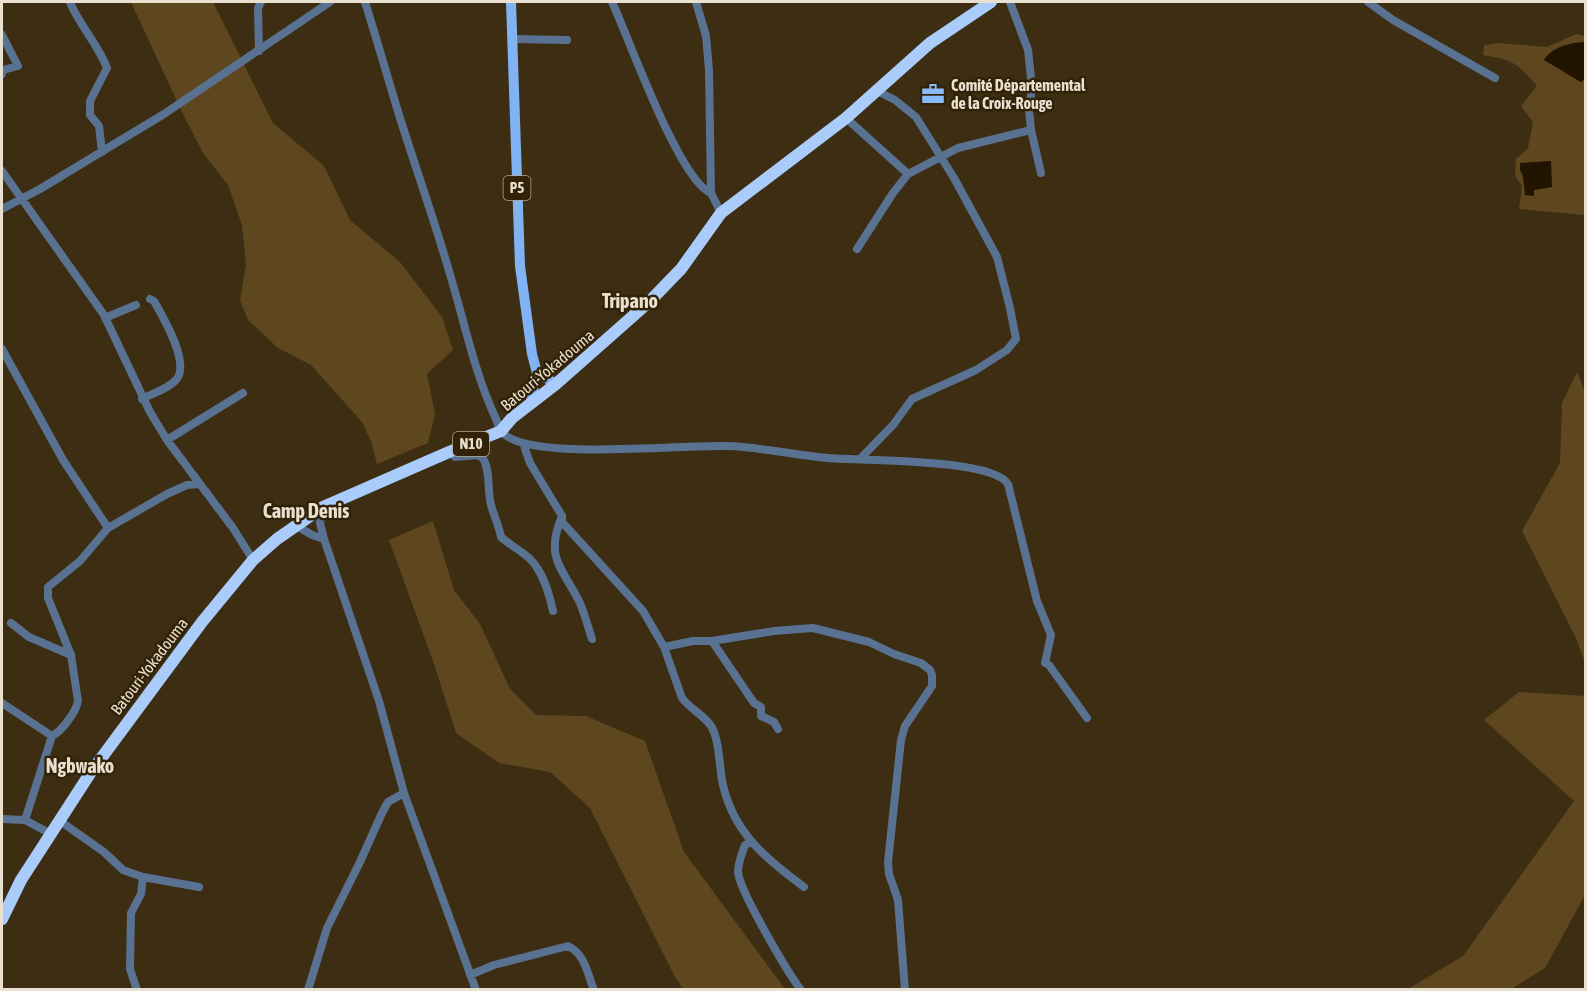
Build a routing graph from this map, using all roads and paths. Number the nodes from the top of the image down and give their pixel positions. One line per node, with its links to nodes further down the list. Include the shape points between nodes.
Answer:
1 (70, 2): 20 (street, via 107,68 90,101 90,115 99,126)
2 (261, 2): 14 (street)
3 (330, 2): 14 (street)
4 (365, 2): 39 (street, via 483,387)
5 (511, 2): 12 (main road, P5)
6 (612, 2): 25 (street, via 686,167 702,188)
7 (696, 2): 25 (street, via 706,36 709,70)
8 (990, 2): 17 (highway, Batouri-Yokadouma / N10, via 930,43)
9 (1010, 2): 19 (street, via 1028,50)
10 (1368, 2): 16 (street)
11 (2, 35): 15 (street, via 18,66 3,70)
12 (512, 39): 13 (street); 34 (main road, P5, via 520,266)
13 (567, 40)
14 (260, 51): 20 (street)
15 (2, 74)
16 (1496, 78)
17 (877, 91): 18 (highway, Batouri-Yokadouma / N10); 21 (street, via 916,117)
18 (846, 118): 24 (street); 28 (highway, Batouri-Yokadouma / N10)
19 (1031, 130): 21 (street, via 970,144); 23 (street)
20 (102, 152): 26 (street)
21 (940, 156): 24 (street); 43 (street, via 997,257 1016,339 1007,350 976,370 912,399)
22 (2, 171): 26 (street)
23 (1041, 173)
24 (908, 174): 29 (street)
25 (711, 193): 28 (street)
26 (20, 199): 27 (street); 32 (street)
27 (2, 209)
28 (721, 213): 35 (highway, Batouri-Yokadouma / N10, via 667,285)
29 (857, 249)
30 (150, 298): 37 (street, via 171,335 182,365 176,380)
31 (136, 305): 32 (street)
32 (105, 318): 37 (street)
33 (2, 349): 50 (street, via 63,460)
34 (537, 373): 35 (main road); 38 (main road, P5)
35 (556, 384): 38 (highway, Batouri-Yokadouma / N10)
36 (243, 393): 40 (street)
37 (142, 399): 40 (street)
38 (530, 404): 39 (highway, Batouri-Yokadouma / N10)
39 (501, 431): 41 (street); 42 (highway, Batouri-Yokadouma / N10)
40 (167, 440): 44 (street)
41 (523, 443): 43 (street, via 589,449 725,446); 48 (street, via 530,463)
42 (449, 452): 47 (highway, Batouri-Yokadouma / N10); 53 (street, via 455,457 483,458 501,537 536,566)
43 (861, 459): 60 (street, via 946,464 1005,480 1037,602 1051,635 1045,663)
44 (193, 474): 45 (street); 46 (street)
45 (187, 484): 46 (street); 50 (street)
46 (199, 484): 52 (street)
47 (323, 507): 49 (highway, Batouri-Yokadouma / N10); 51 (street, via 320,523)
48 (562, 516): 55 (street, via 554,541 555,557 583,610); 57 (street, via 562,522 644,611)
49 (297, 525): 51 (street); 52 (highway, Batouri-Yokadouma / N10)
50 (108, 528): 58 (street, via 80,561 48,587 48,598)
51 (324, 539): 63 (street, via 379,701)
52 (253, 561): 66 (highway, Batouri-Yokadouma / N10, via 160,678)
53 (553, 611)
54 (11, 623): 58 (street, via 29,637)
55 (592, 639)
56 (712, 641): 57 (street); 61 (street, via 754,703 761,707 761,716 774,722); 79 (street, via 813,628 869,642 921,663 931,672 930,689 903,732 888,862 898,900)
57 (664, 646): 68 (street, via 682,698 712,727 723,787)
58 (71, 655): 62 (street, via 77,706)
59 (2, 704): 62 (street)
60 (1087, 718)
61 (778, 729)
62 (52, 736): 65 (street)
63 (404, 793): 73 (street); 75 (street, via 388,802 382,813 327,928)
64 (2, 819): 65 (street)
65 (25, 820): 67 (street)
66 (60, 821): 67 (highway, Batouri-Yokadouma / N10); 69 (street, via 123,870)
67 (51, 834): 72 (highway, Batouri-Yokadouma / N10, via 21,880)
68 (750, 842): 71 (street); 78 (street, via 740,859 741,884)
69 (143, 877): 70 (street); 74 (street, via 141,894 131,914 130,969)
70 (199, 887)
71 (804, 887)
72 (2, 919)
73 (470, 975): 76 (street); 77 (street, via 568,946 584,962)
74 (137, 990)
75 (308, 990)
76 (476, 990)
77 (594, 990)
78 (801, 990)
79 (905, 990)

